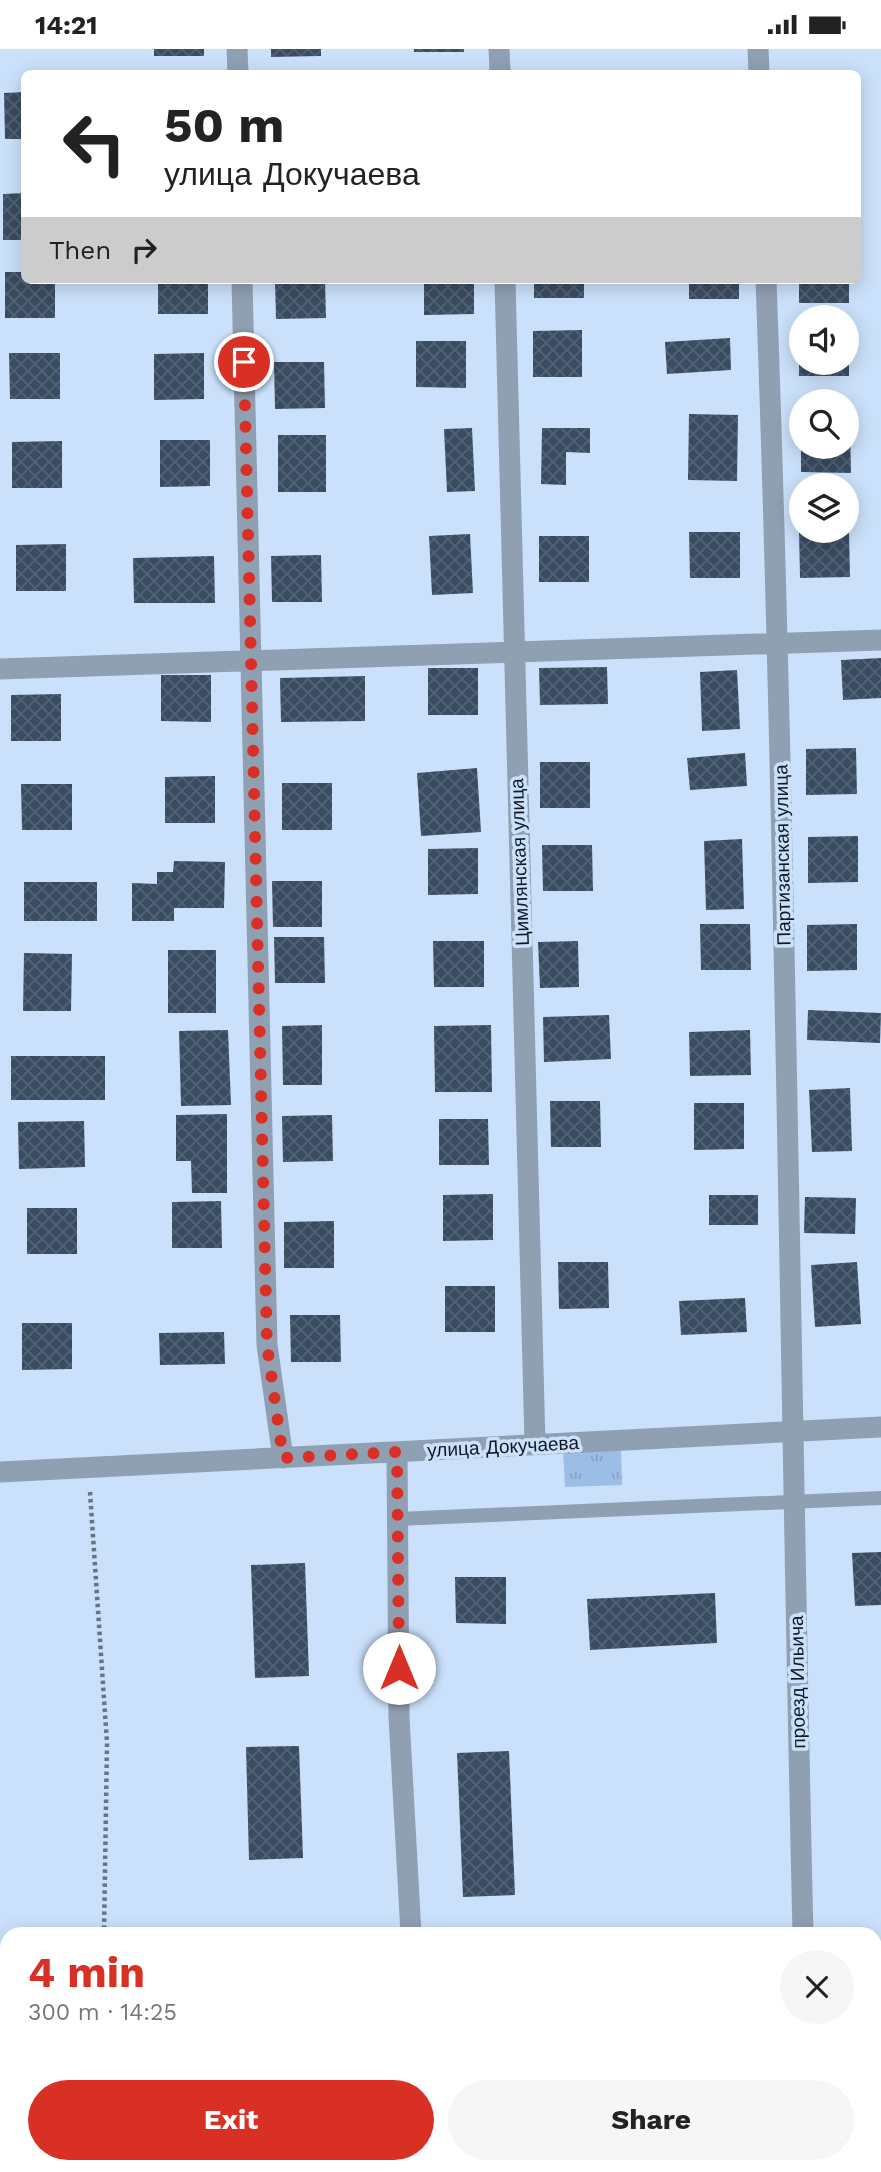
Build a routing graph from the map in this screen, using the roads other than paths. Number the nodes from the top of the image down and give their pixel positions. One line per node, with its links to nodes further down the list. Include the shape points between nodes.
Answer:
1 (237, 49): 4 (street)
2 (499, 49): 5 (street)
3 (758, 49): 6 (street)
4 (238, 70)
5 (500, 70)
6 (759, 70)
7 (242, 284): 13 (street)
8 (505, 284): 12 (street, Цимлянская улица)
9 (766, 284): 11 (street, Партизанская улица)
10 (881, 640): 11 (street)
11 (779, 645): 12 (street); 16 (street, Партизанская улица)
12 (513, 653): 13 (street); 17 (street, Цимлянская улица)
13 (250, 661): 14 (street); 19 (street, via 267,1345)
14 (0, 669)
15 (881, 1427): 16 (street, улица Докучаева)
16 (791, 1430): 17 (street, улица Докучаева); 22 (street, проезд Ильича)
17 (535, 1444): 18 (street, улица Докучаева)
18 (397, 1452): 19 (street, улица Докучаева); 23 (street)
19 (283, 1458): 20 (street, улица Докучаева)
20 (0, 1472)
21 (881, 1499): 22 (lane)
22 (793, 1502): 23 (lane); 25 (street, проезд Ильича)
23 (398, 1519): 24 (street, via 399,1717)
24 (411, 1927)
25 (803, 1927)

